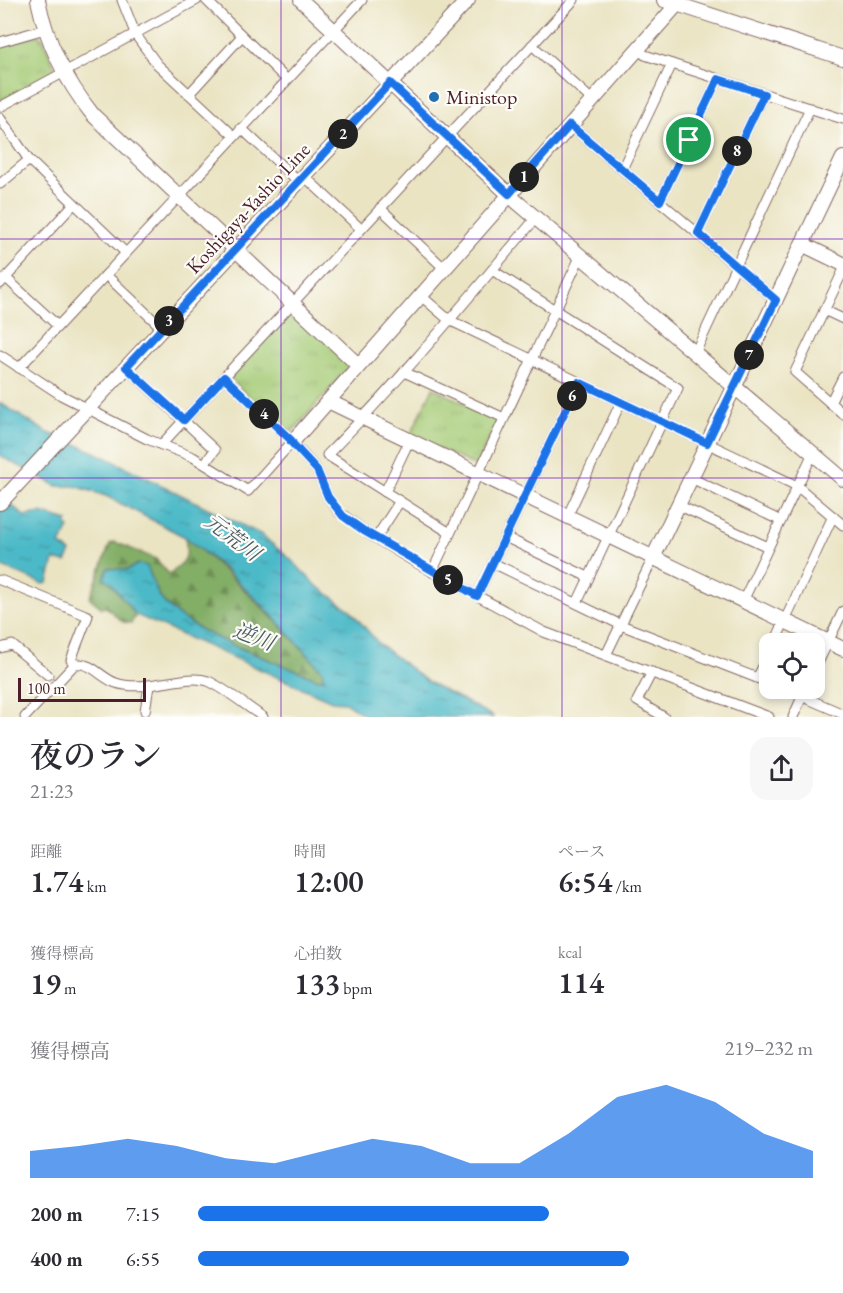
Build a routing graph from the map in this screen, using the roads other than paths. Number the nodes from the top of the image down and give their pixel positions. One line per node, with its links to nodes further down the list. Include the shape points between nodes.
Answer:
1 (38, 0): 10 (street)
2 (122, 0): 12 (street)
3 (197, 0): 12 (street)
4 (206, 0): 13 (street)
5 (301, 0): 11 (street)
6 (362, 0): 11 (street)
7 (468, 0): 22 (street, Koshigaya-Yashio Line)
8 (574, 0): 15 (street)
9 (674, 1): 16 (street); 17 (street)
10 (45, 29): 14 (street); 19 (street)
11 (334, 30): 21 (street); 22 (street)
12 (135, 34): 19 (street); 23 (street)
13 (242, 36): 21 (street); 23 (street)
14 (0, 42)
15 (532, 45): 25 (street); 33 (street)
16 (637, 49): 18 (street); 25 (street)
17 (843, 58)
18 (672, 64): 20 (street); 36 (street)
19 (63, 73): 26 (street); 40 (street, via 93,116)
20 (718, 79): 24 (street); 41 (street)
21 (288, 80): 31 (street)
22 (390, 83): 33 (street); 37 (street, Koshigaya-Yashio Line)
23 (189, 94): 32 (street)
24 (764, 94): 27 (street); 46 (street)
25 (592, 100): 30 (street)
26 (0, 107)
27 (810, 108): 29 (street); 52 (street)
28 (0, 118): 34 (street)
29 (843, 119)
30 (570, 125): 36 (street); 39 (street)
31 (242, 128): 32 (street); 37 (street)
32 (234, 136): 40 (street)
33 (447, 137): 39 (street); 43 (street)
34 (29, 160): 38 (street); 42 (street)
35 (841, 167): 47 (street)
36 (622, 169): 41 (street)
37 (302, 179): 45 (street); 48 (street, Koshigaya-Yashio Line)
38 (0, 184)
39 (509, 194): 44 (street); 53 (street)
40 (178, 197): 48 (street); 49 (street)
41 (660, 201): 46 (street)
42 (73, 205): 49 (street); 57 (street)
43 (380, 208): 45 (street); 53 (street)
44 (536, 218): 50 (street); 54 (street)
45 (361, 229): 60 (street)
46 (698, 233): 52 (street)
47 (802, 244): 51 (street); 59 (street)
48 (235, 250): 60 (street); 66 (street, Koshigaya-Yashio Line)
49 (126, 253): 56 (street)
50 (581, 255): 62 (street); 67 (street)
51 (843, 264)
52 (736, 266): 59 (street); 67 (street)
53 (444, 268): 58 (street)
54 (492, 270): 62 (street); 64 (street)
55 (843, 271): 61 (street)
56 (106, 275): 65 (street); 66 (street)
57 (3, 281): 65 (street)
58 (420, 295): 64 (street); 70 (street)
59 (776, 300): 77 (street)
60 (292, 303): 70 (street); 74 (street)
61 (824, 310): 63 (street); 80 (street, via 795,372)
62 (554, 311): 69 (street); 86 (street, via 678,388)
63 (843, 319)
64 (448, 320): 69 (street); 73 (street)
65 (58, 326): 72 (street)
66 (162, 328): 71 (street, Koshigaya-Yashio Line)
67 (695, 353): 77 (street)
68 (0, 355): 72 (street)
69 (531, 360): 76 (street); 83 (street)
70 (358, 365): 78 (street)
71 (126, 367): 81 (street, Koshigaya-Yashio Line); 85 (street)
72 (19, 368): 81 (street)
73 (404, 372): 83 (street); 84 (street)
74 (224, 377): 85 (street); 87 (street)
75 (842, 380): 80 (street)
76 (579, 382): 79 (street); 98 (street)
77 (735, 386): 89 (street); 91 (street)
78 (328, 401): 84 (street); 87 (street)
79 (621, 402): 86 (street); 103 (street)
80 (830, 403): 82 (street)
81 (84, 413): 90 (street); 100 (street, Koshigaya-Yashio Line)
82 (843, 414)
83 (504, 418): 93 (street)
84 (363, 419): 88 (street); 97 (street, via 327,455)
85 (184, 420): 90 (street); 92 (street, via 215,450)
86 (662, 422): 89 (street); 108 (street)
87 (292, 441): 92 (street, via 248,490); 109 (street, via 317,470 334,507)
88 (409, 441): 93 (street); 97 (street)
89 (707, 443): 94 (street); 96 (street)
90 (160, 445): 92 (street)
91 (813, 453): 95 (street); 96 (street)
92 (204, 463)
93 (478, 474): 98 (street); 106 (street)
94 (691, 478): 101 (street); 104 (street)
95 (843, 479)
96 (797, 486): 102 (street); 104 (street)
97 (385, 492): 99 (street)
98 (524, 496): 103 (street); 107 (street)
99 (400, 501): 106 (street); 109 (street)
100 (0, 503)
101 (678, 505): 110 (street); 111 (street)
102 (832, 516): 105 (street); 120 (street)
103 (567, 517): 108 (street)
104 (781, 521): 110 (street)
105 (843, 525)
106 (450, 533): 113 (street)
107 (505, 537): 112 (street); 114 (street)
108 (608, 537): 111 (street); 114 (street)
109 (376, 538): 113 (street)
110 (768, 547): 117 (street)
111 (653, 558): 117 (street); 121 (street)
112 (493, 563): 116 (street); 118 (street)
113 (432, 572): 116 (street)
114 (588, 577): 118 (street)
115 (0, 580): 128 (street, via 88,616 72,660)
116 (477, 596): 127 (street, via 544,632)
117 (743, 601): 120 (street)
118 (577, 603): 121 (street)
119 (843, 611): 123 (street)
120 (785, 622): 122 (street); 123 (street)
121 (621, 625): 127 (street); 132 (street)
122 (780, 633)
123 (828, 642): 125 (street); 126 (street)
124 (0, 648): 131 (street, via 12,645)
125 (825, 648)
126 (843, 649)
127 (606, 655): 129 (street)
128 (75, 664): 133 (street, via 86,664 114,683); 138 (street)
129 (652, 672): 142 (street, via 637,701); 143 (street)
130 (759, 674): 132 (street)
131 (48, 675)
132 (757, 678)
133 (149, 686): 136 (street); 141 (street, via 208,681)
134 (801, 699): 144 (street)
135 (816, 699): 137 (street)
136 (145, 711): 139 (street); 140 (street)
137 (843, 714)
138 (28, 715)
139 (136, 717)
140 (155, 717)
141 (263, 717)
142 (664, 717)
143 (769, 717)
144 (792, 717)

